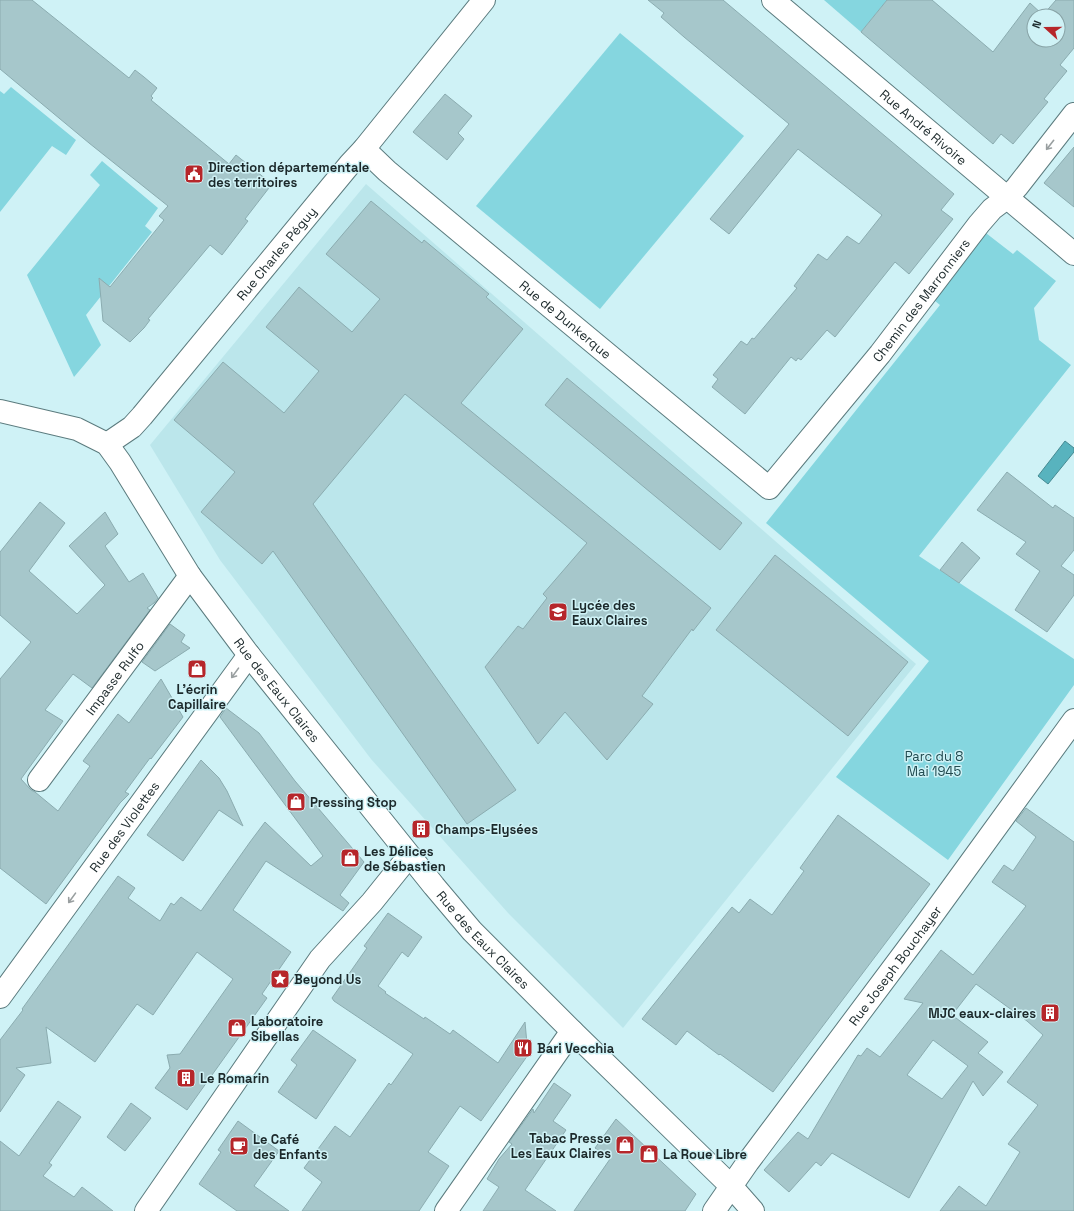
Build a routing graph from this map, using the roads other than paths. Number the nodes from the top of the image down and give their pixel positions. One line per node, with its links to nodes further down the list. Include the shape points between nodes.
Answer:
1 (484, 0): 4 (street, Rue Charles Péguy)
2 (773, 0): 5 (street, Rue André Rivoire)
3 (1074, 114): 5 (street, Chemin des Marronniers, one-way to 5)
4 (364, 149): 8 (street, Rue Charles Péguy, via 132,427); 9 (street, Rue de Dunkerque)
5 (1008, 197): 6 (street, Rue André Rivoire); 9 (street, Chemin des Marronniers, via 992,209 979,224 880,354)
6 (1074, 254)
7 (0, 412): 8 (street, via 77,429)
8 (107, 444): 10 (street, Rue des Eaux Claires)
9 (769, 488)
10 (190, 576): 11 (street, Rue des Eaux Claires); 13 (street, Impasse Rulfo)
11 (248, 655): 14 (street, Rue des Eaux Claires); 15 (street, Rue des Violettes, one-way to 15)
12 (1074, 720): 17 (street, Rue Joseph Bouchayer)
13 (39, 780)
14 (409, 856): 16 (street, Rue des Eaux Claires, via 472,930); 18 (street, via 320,960)
15 (0, 997)
16 (572, 1031): 17 (street, Rue des Eaux Claires); 19 (street)
17 (732, 1186): 20 (street, Rue Joseph Bouchayer); 21 (street, Rue des Eaux Claires)
18 (146, 1211)
19 (446, 1211)
20 (714, 1211)
21 (753, 1211)

